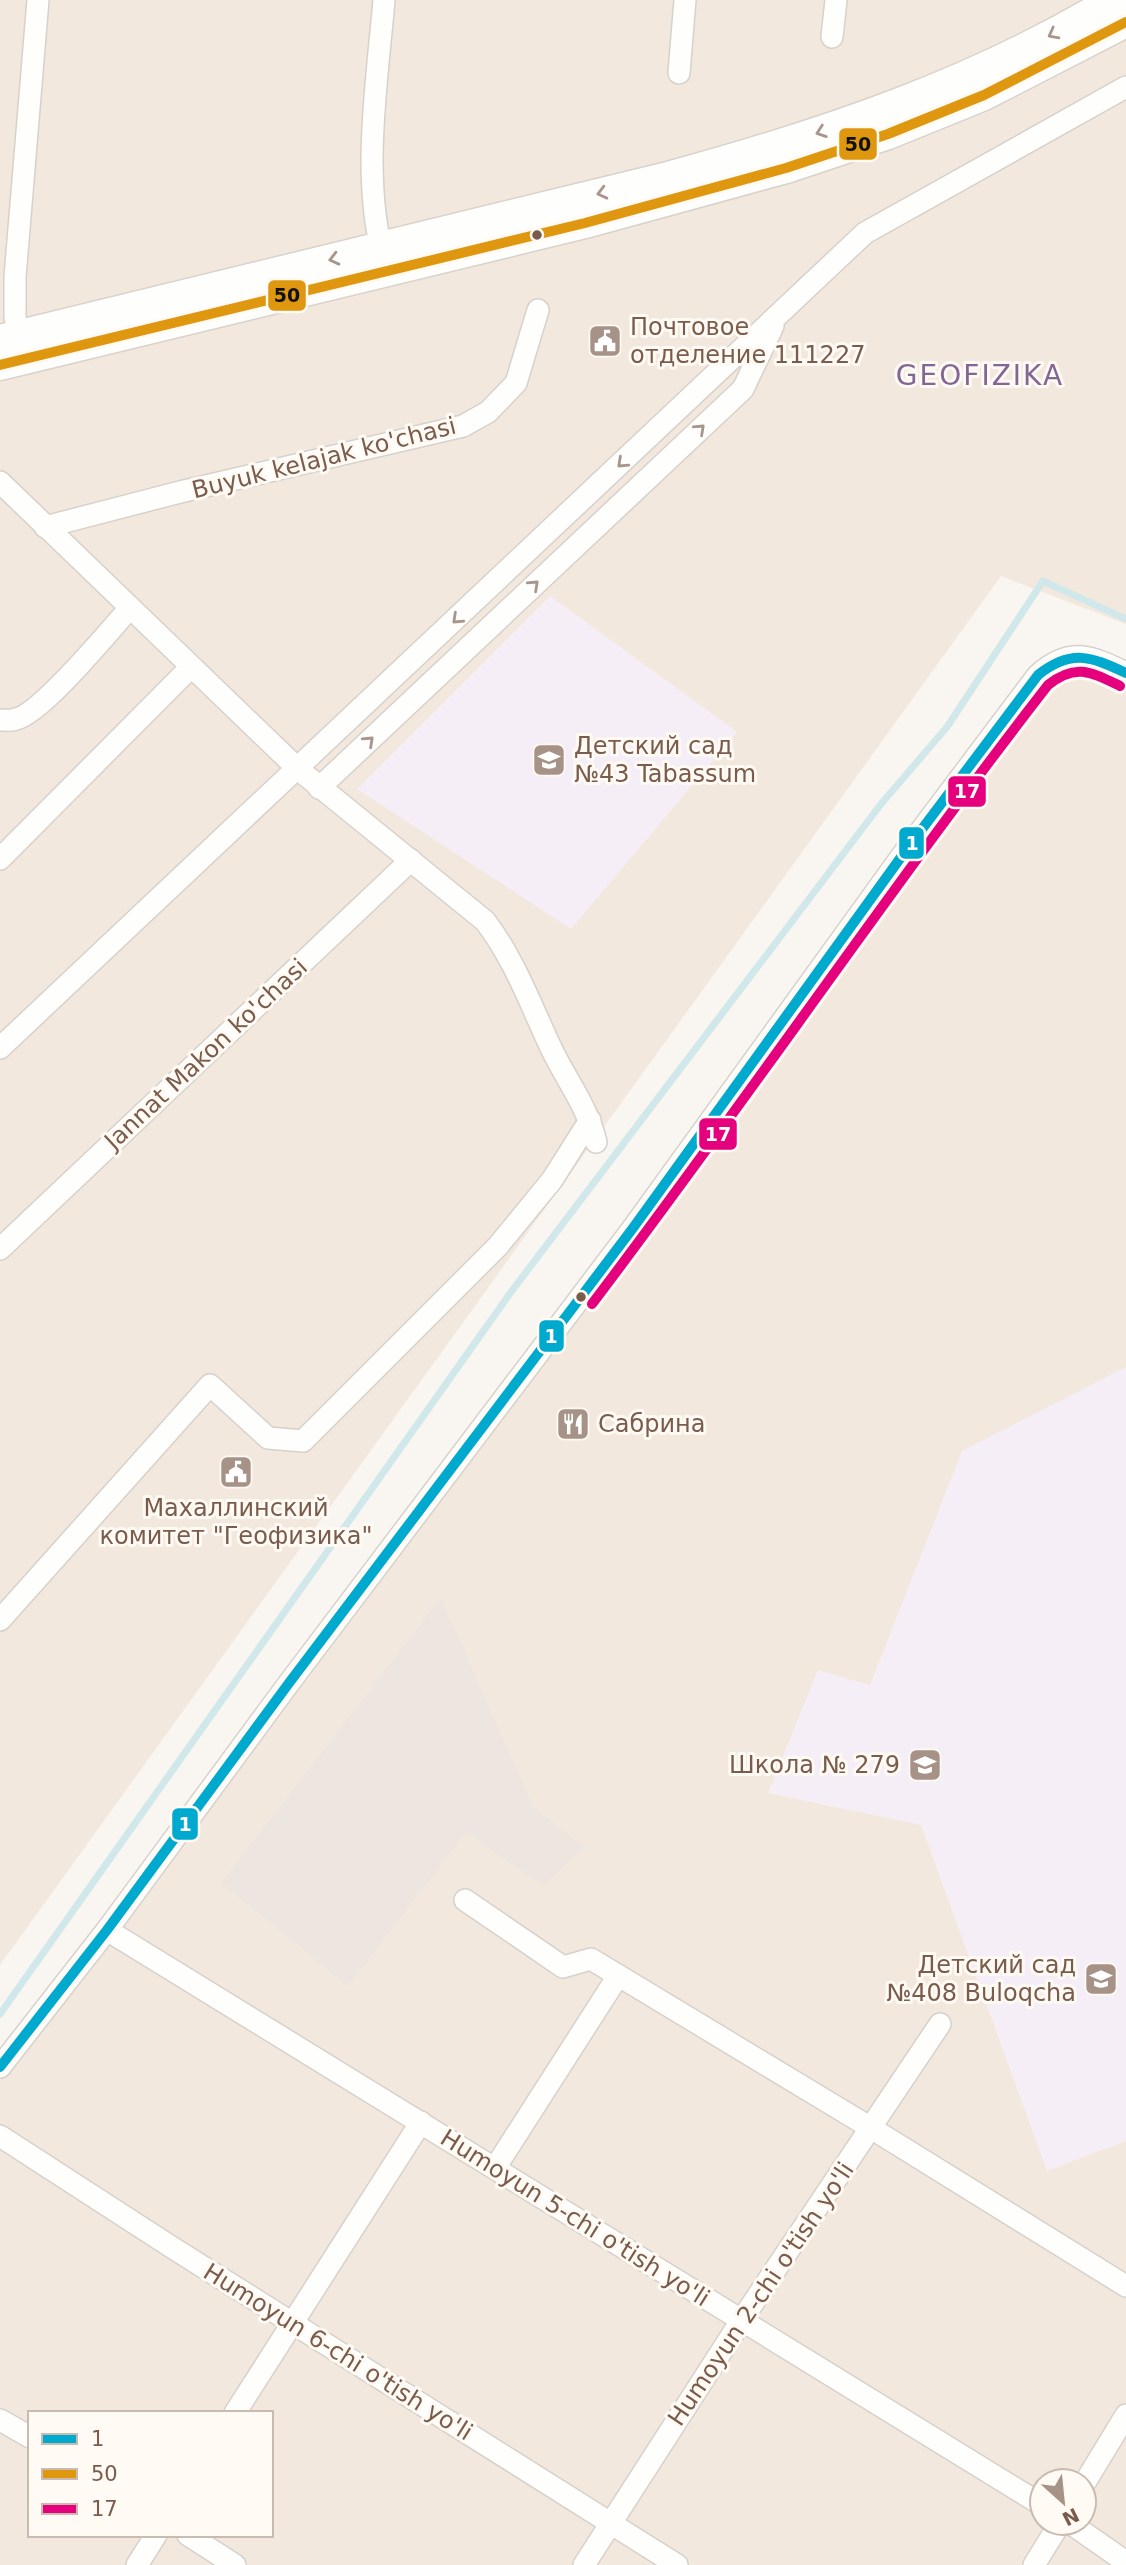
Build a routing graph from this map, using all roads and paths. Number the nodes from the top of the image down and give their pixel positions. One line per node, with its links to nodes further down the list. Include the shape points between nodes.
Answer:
1 (38, 0): 13 (street)
2 (384, 0): 10 (street, via 373,141 376,229)
3 (685, 0): 8 (street)
4 (836, 0): 7 (street)
5 (1112, 0): 10 (main road, one-way to 10, via 996,62 808,136)
6 (1126, 22): 10 (main road, via 984,95 837,152 686,197)
7 (832, 37)
8 (679, 73)
9 (1126, 88): 12 (street, via 865,233)
10 (384, 260): 13 (main road)
11 (538, 310): 15 (street, Buyuk kelajak ko'chasi, via 516,383 488,412 463,426)
12 (779, 315): 20 (street, one-way to 20); 21 (street, one-way to 12, via 743,389)
13 (11, 350)
14 (0, 482): 15 (street)
15 (45, 527): 16 (street)
16 (129, 609): 17 (street); 19 (street, via 29,713)
17 (191, 667): 20 (street); 22 (street)
18 (1126, 673): 30 (street, via 1082,656 1063,658 1038,675 633,1228)
19 (0, 720)
20 (298, 769): 21 (street); 24 (street)
21 (319, 788): 23 (street)
22 (0, 859)
23 (411, 860): 25 (street, via 485,921 503,945); 27 (street, Jannat Makon ko'chasi)
24 (0, 1048)
25 (590, 1120): 26 (street); 28 (street, via 552,1180 498,1246 303,1441 268,1438 210,1385)
26 (596, 1142)
27 (0, 1250)
28 (0, 1620)
29 (465, 1900): 31 (street, via 563,1967 591,1959)
30 (107, 1930): 33 (street); 34 (street, Humoyun 5-chi o'tish yo'li)
31 (618, 1976): 35 (street); 37 (street)
32 (940, 2024): 35 (street, Humoyun 2-chi o'tish yo'li)
33 (0, 2067)
34 (421, 2122): 37 (street, Humoyun 5-chi o'tish yo'li); 40 (street)
35 (871, 2128): 38 (street); 39 (street, Humoyun 2-chi o'tish yo'li)
36 (0, 2137): 40 (street, Humoyun 6-chi o'tish yo'li)
37 (495, 2168): 39 (street, Humoyun 5-chi o'tish yo'li)
38 (1126, 2286)
39 (741, 2321): 46 (street, Humoyun 5-chi o'tish yo'li); 47 (street, Humoyun 2-chi o'tish yo'li)
40 (293, 2323): 41 (street); 47 (street, Humoyun 6-chi o'tish yo'li)
41 (236, 2411)
42 (1126, 2415): 45 (street)
43 (0, 2420): 44 (street)
44 (28, 2436)
45 (1094, 2467)
46 (1028, 2496)
47 (610, 2523): 55 (street, Humoyun 2-chi o'tish yo'li); 56 (street, Humoyun 6-chi o'tish yo'li)
48 (155, 2537): 53 (street)
49 (191, 2537): 54 (street)
50 (1051, 2537): 57 (street)
51 (1090, 2537): 52 (street)
52 (1126, 2562)
53 (137, 2565)
54 (235, 2565)
55 (584, 2565)
56 (677, 2565)
57 (1034, 2565)

